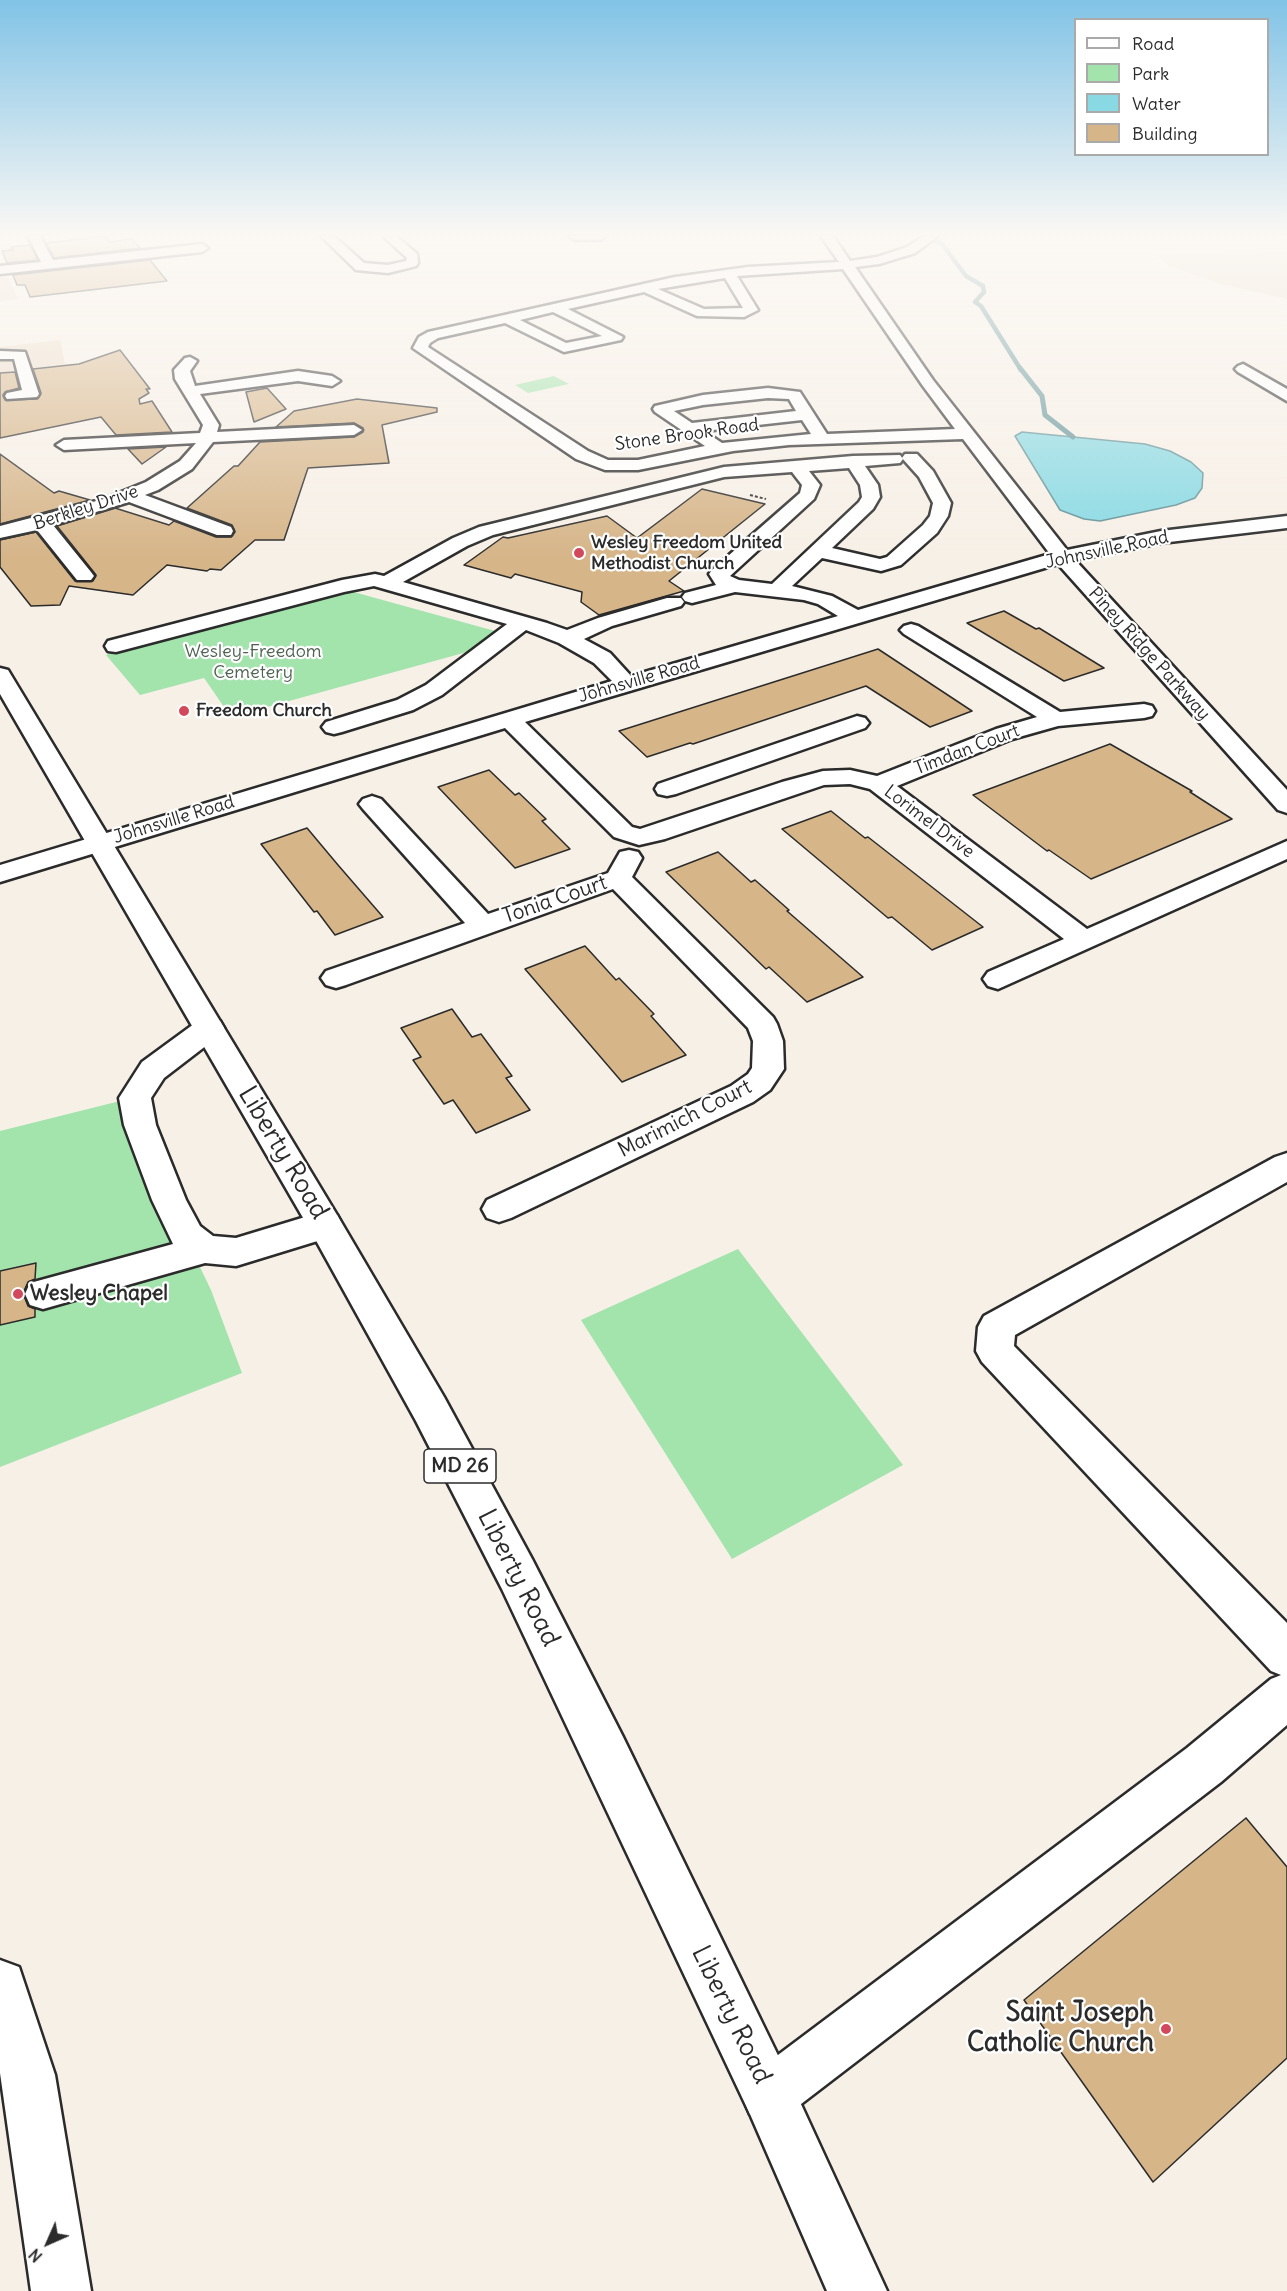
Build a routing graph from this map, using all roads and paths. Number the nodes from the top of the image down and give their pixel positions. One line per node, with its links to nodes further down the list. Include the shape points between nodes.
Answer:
1 (423, 343): 20 (street, Stone Brook Road, via 420,348 582,455 605,465 638,465)
2 (554, 343): 3 (street, via 564,348)
3 (588, 343)
4 (901, 343): 15 (street, Piney Ridge Parkway)
5 (0, 355): 9 (street, via 20,355 27,378)
6 (190, 361): 10 (street, via 182,370)
7 (1243, 369): 11 (street)
8 (332, 381): 10 (street, via 298,376)
9 (11, 388)
10 (192, 391): 17 (street, via 211,424)
11 (1287, 396)
12 (807, 415): 13 (street); 13 (street, via 794,395 768,393 661,409); 18 (street)
13 (690, 428): 20 (street)
14 (354, 430): 17 (street)
15 (967, 434): 16 (street, Stone Brook Road); 30 (street, Piney Ridge Parkway)
16 (908, 436): 18 (street, Stone Brook Road); 21 (street)
17 (208, 438): 19 (street); 24 (street, Berkley Drive, via 186,465)
18 (822, 439): 20 (street, Stone Brook Road)
19 (64, 445)
20 (720, 449)
21 (911, 458): 22 (street); 29 (street, via 927,475 942,503 930,529 894,561 881,565)
22 (853, 461): 23 (street); 29 (street, via 869,485 871,496 867,505)
23 (797, 466): 32 (street, via 724,472 486,531); 33 (street, via 811,485 808,495 719,574)
24 (130, 496): 26 (street, Berkley Drive); 27 (street)
25 (1287, 522): 30 (street, Johnsville Road, via 1161,537)
26 (41, 524): 28 (street, Berkley Drive); 31 (street)
27 (224, 531)
28 (0, 532)
29 (818, 551): 34 (street)
30 (1062, 557): 35 (street, Johnsville Road); 52 (street, Piney Ridge Parkway)
31 (84, 576)
32 (386, 583): 36 (street); 39 (street, via 375,580 342,586)
33 (735, 586): 34 (street); 38 (street, via 604,622)
34 (777, 590): 35 (street, via 825,600)
35 (855, 617): 41 (street, Johnsville Road)
36 (523, 622): 38 (street); 46 (street, via 434,690 405,705)
37 (911, 630): 44 (street, Timdan Court)
38 (567, 638): 41 (street, via 602,658)
39 (116, 646)
40 (0, 675): 54 (street, Liberty Road / MD 26)
41 (627, 684): 43 (street, Johnsville Road)
42 (1144, 711): 44 (street, Timdan Court)
43 (509, 719): 53 (street, via 623,832); 54 (street, Johnsville Road)
44 (1056, 719): 48 (street, Timdan Court, via 1004,734)
45 (857, 723): 47 (street)
46 (334, 727)
47 (755, 759): 49 (street); 50 (street)
48 (879, 784): 49 (street, Lorimel Drive, via 850,777 823,778); 59 (street, Lorimel Drive)
49 (790, 787): 53 (street, Lorimel Drive)
50 (667, 789)
51 (372, 804): 58 (street, Tonia Court)
52 (1287, 805)
53 (639, 837): 57 (street, Tonia Court)
54 (99, 843): 56 (street, Johnsville Road); 62 (street, Liberty Road / MD 26)
55 (1287, 849): 59 (street)
56 (0, 874)
57 (618, 878): 58 (street, Tonia Court); 64 (street, Marimich Court, via 762,1024 768,1041 768,1070 742,1094)
58 (482, 925): 60 (street, Tonia Court)
59 (1084, 941): 61 (street)
60 (336, 978)
61 (998, 979)
62 (209, 1028): 65 (street, Liberty Road / MD 26); 66 (street, via 153,1070 135,1098 140,1125 169,1200 187,1236)
63 (1287, 1166): 68 (street, via 997,1327 995,1351)
64 (499, 1209)
65 (326, 1225): 66 (street, via 236,1252); 71 (street, Liberty Road / MD 26, via 517,1574)
66 (206, 1249): 67 (street)
67 (43, 1294)
68 (1287, 1655)
69 (1287, 1695): 71 (street, via 1204,1765)
70 (0, 1986): 72 (street, via 28,2075)
71 (769, 2095): 73 (street, Liberty Road / MD 26)
72 (61, 2291)
73 (856, 2291)

